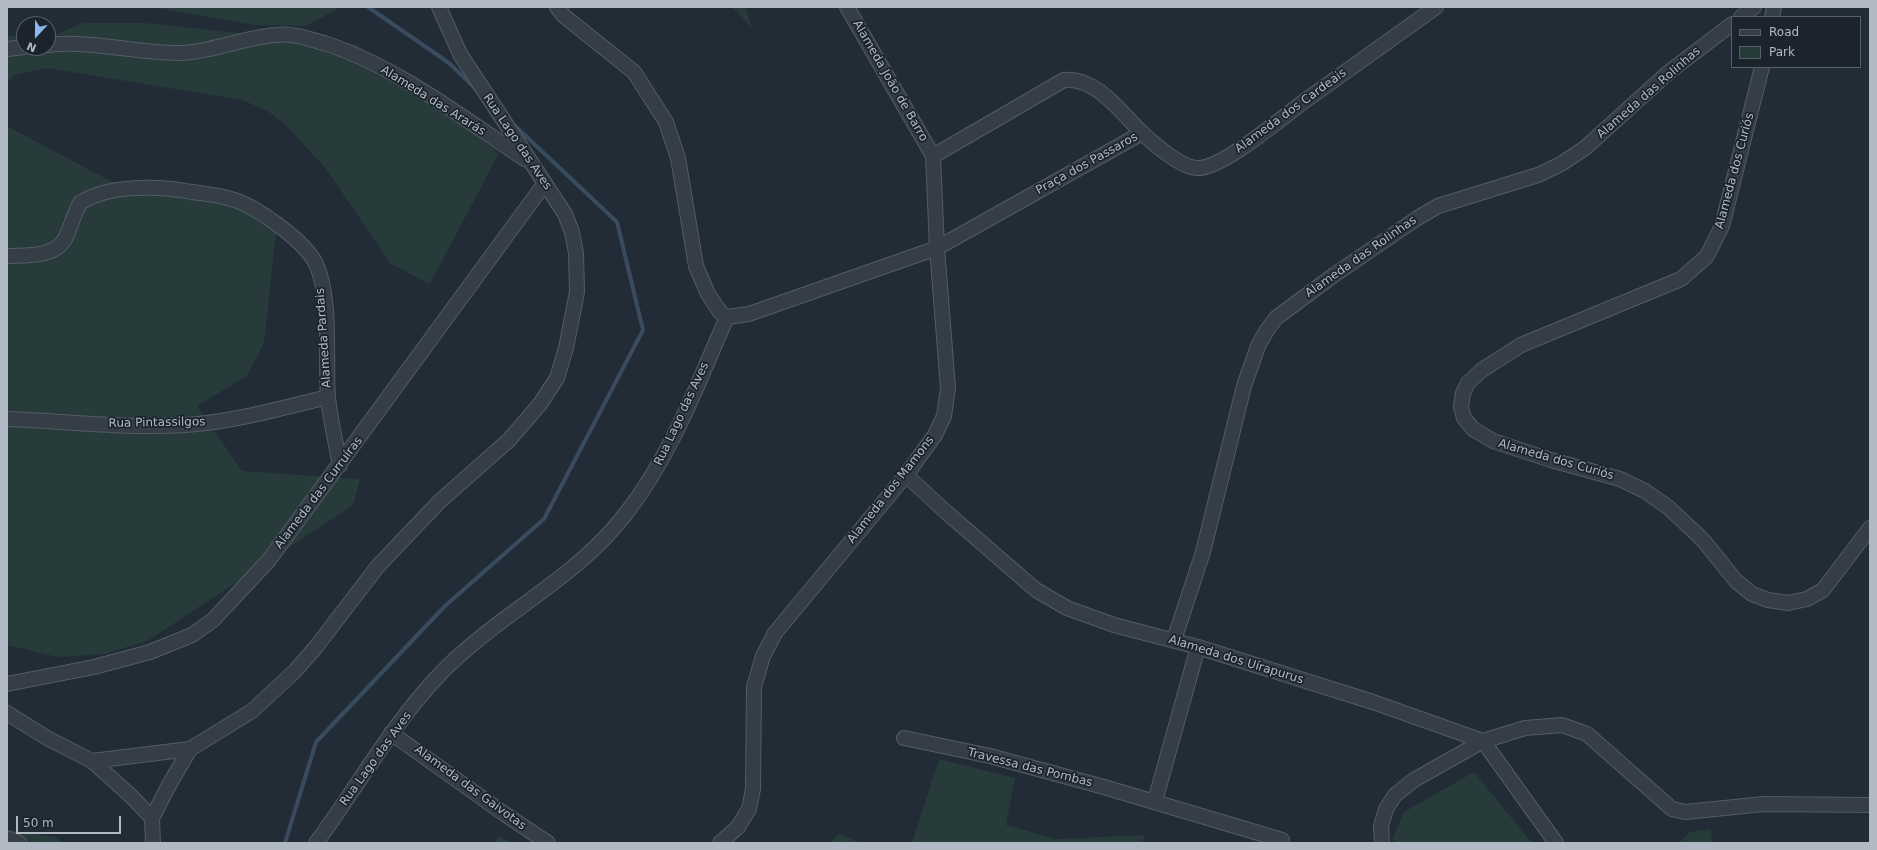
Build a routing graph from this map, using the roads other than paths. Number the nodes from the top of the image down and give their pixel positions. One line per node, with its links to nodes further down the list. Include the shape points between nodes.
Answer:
1 (439, 7): 12 (street, Rua Lago das Aves, via 460,54)
2 (557, 7): 16 (street, via 564,16 634,72 666,122 678,158 696,266 708,294 720,312)
3 (847, 7): 11 (street, Alameda João de Barro)
4 (1436, 7): 10 (street, Alameda dos Cardeais, via 1225,159 1210,166 1199,168 1183,165)
5 (1754, 7): 6 (street)
6 (1742, 16)
7 (1731, 25): 22 (street, Alameda das Rolinhas, via 1669,72 1585,148 1561,164 1538,175 1438,206 1334,274 1276,318 1258,346 1244,386 1203,552)
8 (56, 44): 12 (street, Alameda das Ararás, via 113,46 179,53 277,34 307,38 337,48 393,73)
9 (1762, 68): 21 (street, Alameda dos Curiós, via 1722,226 1707,256 1682,279 1515,349 1482,370 1468,383 1461,407 1464,418 1473,429 1493,441 1551,460 1620,478 1645,491 1669,508 1703,540 1736,581 1752,594 1768,600 1788,603 1823,590)
10 (1142, 133): 11 (street, Praça dos Passaros, via 1124,114 1090,86 1072,79 1064,80); 14 (street, Praça dos Passaros)
11 (933, 156): 14 (street)
12 (530, 163): 13 (street, Rua Lago das Aves)
13 (545, 183): 19 (street, Alameda das Curruíras); 29 (street, Rua Lago das Aves, via 572,232 576,253 576,292 566,348 556,378 544,398 509,440 440,501 378,566 296,671 252,711)
14 (937, 248): 16 (street, via 749,314); 20 (street, Alameda dos Mamons, via 948,388 944,416 935,435)
15 (7, 256): 17 (street, Alameda Pardais, via 43,254 58,247 66,238 80,203 94,196 127,189 168,188 231,199 249,205 286,231 316,264 322,286 327,331)
16 (727, 317): 26 (street, Rua Lago das Aves, via 668,449 624,517 589,553 484,635 441,673)
17 (328, 397): 18 (street, Rua Pintassilgos, via 226,420 185,425 134,426); 19 (street, Alameda Pardais)
18 (7, 419)
19 (340, 465): 24 (street, Alameda das Curruíras, via 269,560 217,616 192,635 150,652 94,667)
20 (906, 474): 22 (street, Alameda dos Uírapurus, via 1036,590 1067,608 1114,625); 40 (street, Alameda dos Mamons, via 774,633 763,656 754,688 753,789 749,809 738,827)
21 (1870, 528)
22 (1174, 640): 23 (street, Alameda dos Uírapurus)
23 (1198, 647): 28 (street, Alameda dos Uírapurus, via 1373,702); 31 (street)
24 (7, 684)
25 (7, 712): 30 (street, via 47,738)
26 (391, 733): 38 (street, Rua Lago das Aves); 39 (street, Alameda das Gaivotas)
27 (904, 738): 31 (street, Travessa das Pombas, via 990,756)
28 (1483, 741): 32 (street, via 1524,728 1562,725 1575,728 1587,734 1677,811 1764,804); 41 (street, via 1414,780 1395,795 1386,808 1381,826); 42 (street)
29 (190, 749): 30 (street, Rua Lago das Aves); 33 (street, Rua Lago das Aves)
30 (92, 761): 33 (street)
31 (1155, 801): 35 (street, Travessa das Pombas)
32 (1870, 805)
33 (152, 818): 37 (street, Rua Lago das Aves)
34 (7, 838): 36 (street)
35 (1282, 840)
36 (19, 843)
37 (153, 843)
38 (316, 843)
39 (548, 843)
40 (720, 843)
41 (1382, 843)
42 (1556, 843)

